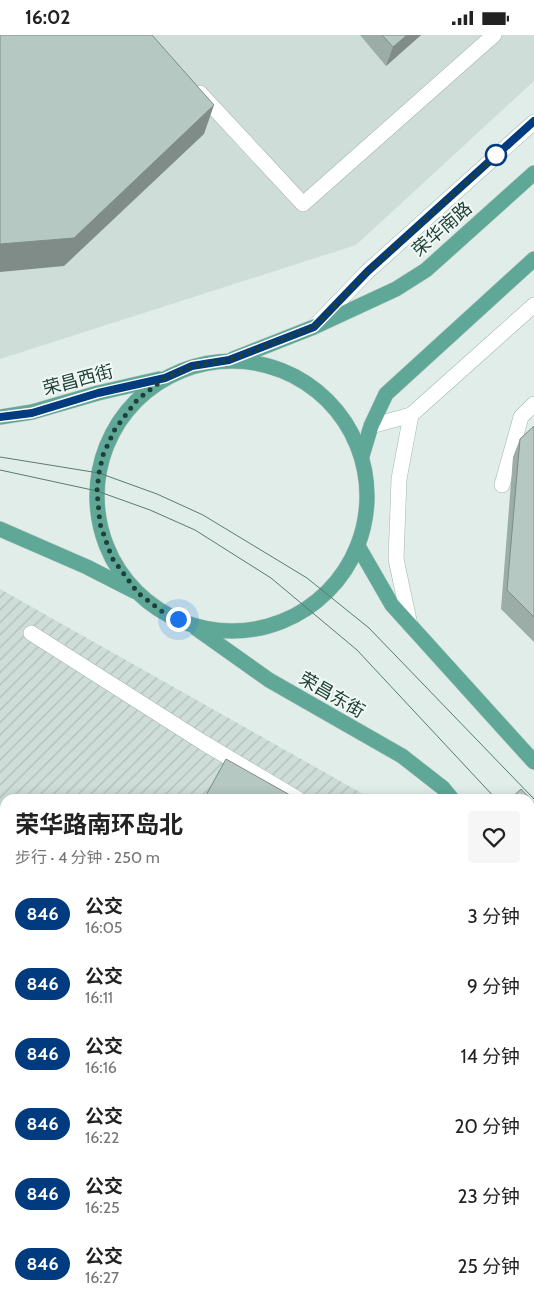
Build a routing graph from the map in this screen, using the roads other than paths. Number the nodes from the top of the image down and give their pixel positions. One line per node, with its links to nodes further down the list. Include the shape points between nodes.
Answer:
1 (494, 35): 2 (street, via 303,204)
2 (192, 84)
3 (534, 121): 7 (street, via 368,271)
4 (534, 173): 7 (main road, 荣华南路, via 426,269 396,289)
5 (534, 259): 13 (main road, via 386,394)
6 (534, 305): 11 (street)
7 (314, 327): 8 (main road, 荣华南路)
8 (229, 360): 9 (main road, via 192,366); 14 (main road, via 261,363 285,371 320,393 346,423)
9 (165, 378): 12 (main road, 荣昌西街, via 90,395 32,413); 18 (main road, via 137,400 115,429 99,473 100,524 112,558)
10 (534, 404): 15 (street, via 521,417)
11 (411, 415): 13 (street); 20 (street, via 399,479 396,559)
12 (0, 417)
13 (371, 426): 14 (main road)
14 (362, 456): 17 (main road, via 367,486 366,515)
15 (502, 485)
16 (0, 529): 18 (main road)
17 (358, 546): 19 (main road, via 344,572 327,593 287,620 257,629 227,632); 20 (main road, via 392,605)
18 (138, 593): 19 (main road, via 164,613)
19 (192, 625): 24 (main road, 荣昌东街, via 269,680 402,756)
20 (410, 625): 22 (main road)
21 (31, 633): 23 (street)
22 (534, 762)
23 (290, 794)
24 (448, 794)

